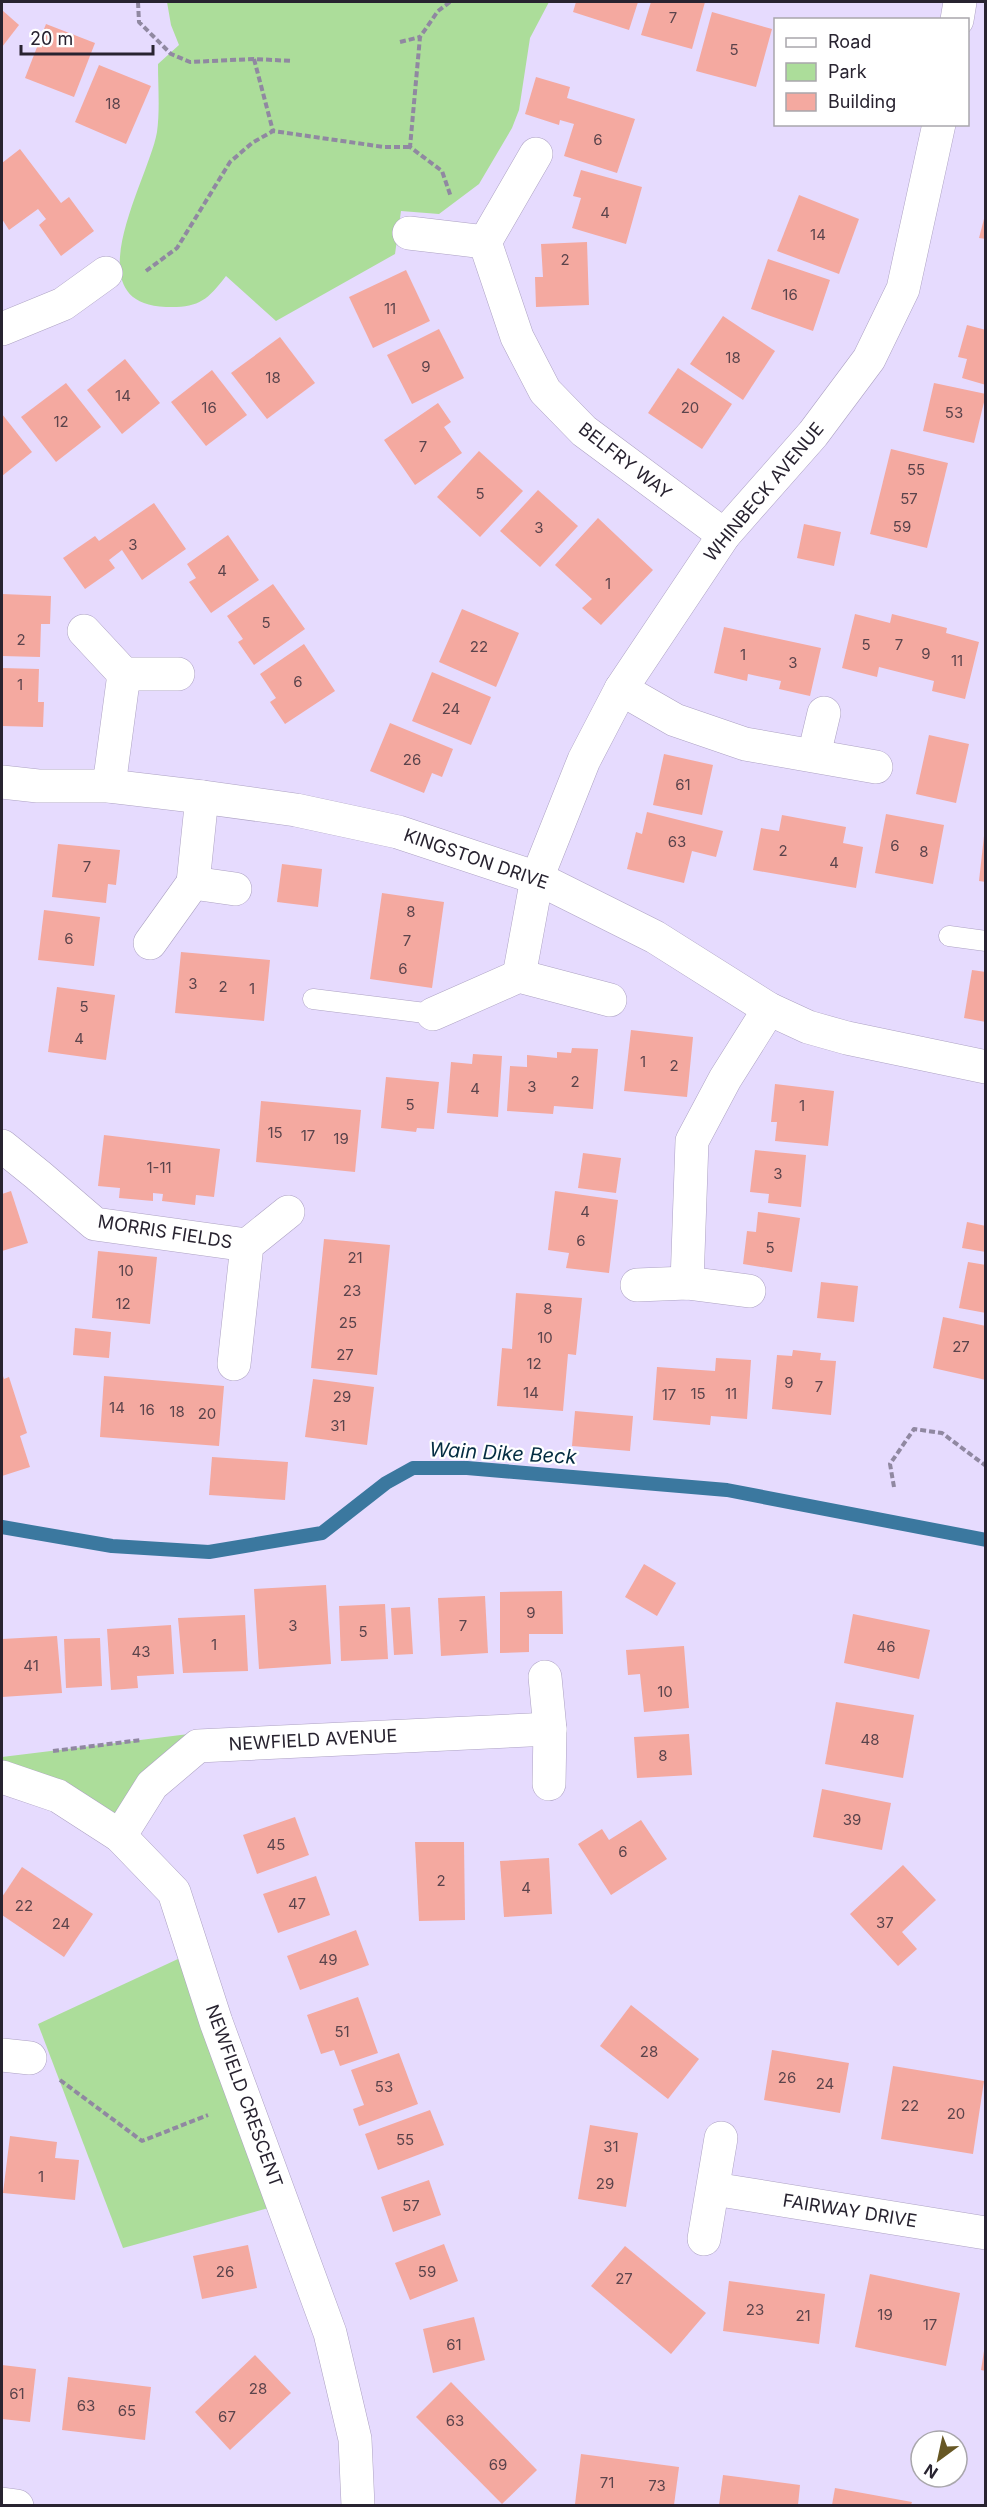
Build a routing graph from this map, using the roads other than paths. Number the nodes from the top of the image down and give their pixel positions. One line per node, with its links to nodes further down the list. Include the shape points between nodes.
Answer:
1 (960, 2): 2 (street)
2 (957, 18)
3 (939, 126): 9 (street, WHINBECK AVENUE, via 903,289 869,359 813,434)
4 (536, 154): 6 (street)
5 (409, 233): 6 (street)
6 (485, 242): 9 (street, BELFRY WAY, via 517,337 545,391 584,432)
7 (106, 273): 8 (street, via 63,304)
8 (2, 329)
9 (724, 535): 13 (street, WHINBECK AVENUE)
10 (84, 631): 11 (street)
11 (124, 674): 12 (street); 18 (street)
12 (178, 674)
13 (621, 689): 15 (street, via 675,720 745,744); 20 (street, WHINBECK AVENUE, via 584,760)
14 (824, 712): 15 (street)
15 (814, 755): 16 (street)
16 (876, 766)
17 (2, 782): 18 (street, KINGSTON DRIVE)
18 (109, 786): 19 (street, KINGSTON DRIVE)
19 (202, 797): 20 (street, KINGSTON DRIVE, via 296,810 398,832); 21 (street)
20 (537, 878): 26 (street, WHINBECK AVENUE); 29 (street, KINGSTON DRIVE, via 655,937)
21 (193, 883): 22 (street); 25 (street)
22 (235, 889)
23 (949, 936): 24 (lane)
24 (986, 941)
25 (150, 943)
26 (519, 975): 28 (street); 30 (street)
27 (314, 999): 30 (lane)
28 (610, 1000)
29 (769, 1008): 31 (street, KINGSTON DRIVE, via 808,1027 847,1038); 35 (street, via 692,1141)
30 (433, 1014)
31 (986, 1067)
32 (2, 1146): 34 (street, MORRIS FIELDS, via 95,1224)
33 (288, 1212): 34 (street, MORRIS FIELDS)
34 (247, 1245): 38 (street, MORRIS FIELDS)
35 (687, 1283): 36 (street); 37 (street)
36 (637, 1285)
37 (749, 1291)
38 (234, 1364)
39 (545, 1677): 40 (street)
40 (550, 1729): 42 (street); 43 (street, NEWFIELD AVENUE, via 198,1746 152,1785)
41 (2, 1777): 43 (street, NEWFIELD CRESCENT, via 58,1796)
42 (549, 1784)
43 (120, 1836): 50 (street, NEWFIELD CRESCENT, via 174,1892 330,2333 355,2439)
44 (720, 2138): 45 (street)
45 (714, 2189): 46 (street, FAIRWAY DRIVE); 47 (street)
46 (986, 2234)
47 (704, 2239)
48 (2, 2504): 49 (street)
49 (17, 2505)
50 (358, 2505)

